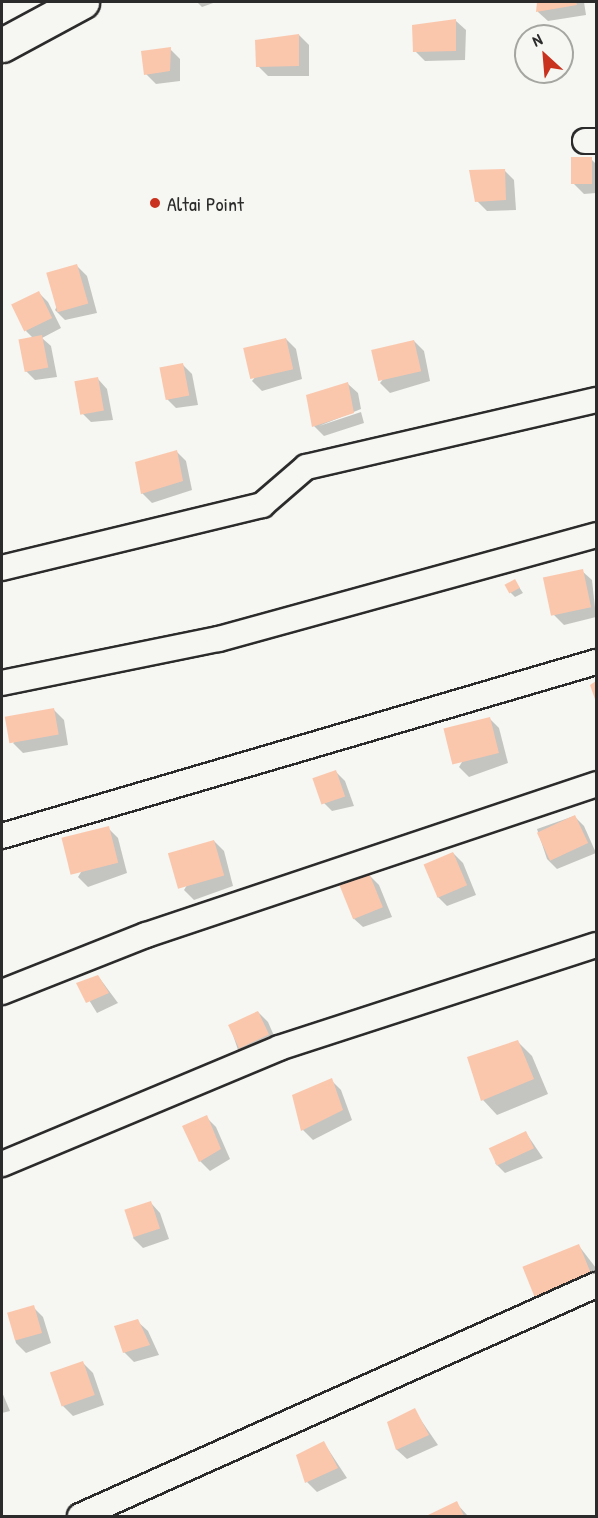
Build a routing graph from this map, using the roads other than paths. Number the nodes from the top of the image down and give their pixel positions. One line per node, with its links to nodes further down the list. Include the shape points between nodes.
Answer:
1 (82, 2): 2 (street)
2 (2, 45)
3 (597, 400): 5 (street, via 306,467 262,505)
4 (597, 535): 7 (street, via 219,639)
5 (2, 568)
6 (597, 662): 9 (street)
7 (2, 683)
8 (597, 784): 11 (street, via 146,934)
9 (2, 836)
10 (597, 945): 12 (street, via 279,1048)
11 (2, 992)
12 (2, 1164)
13 (597, 1285): 14 (street)
14 (80, 1516)

